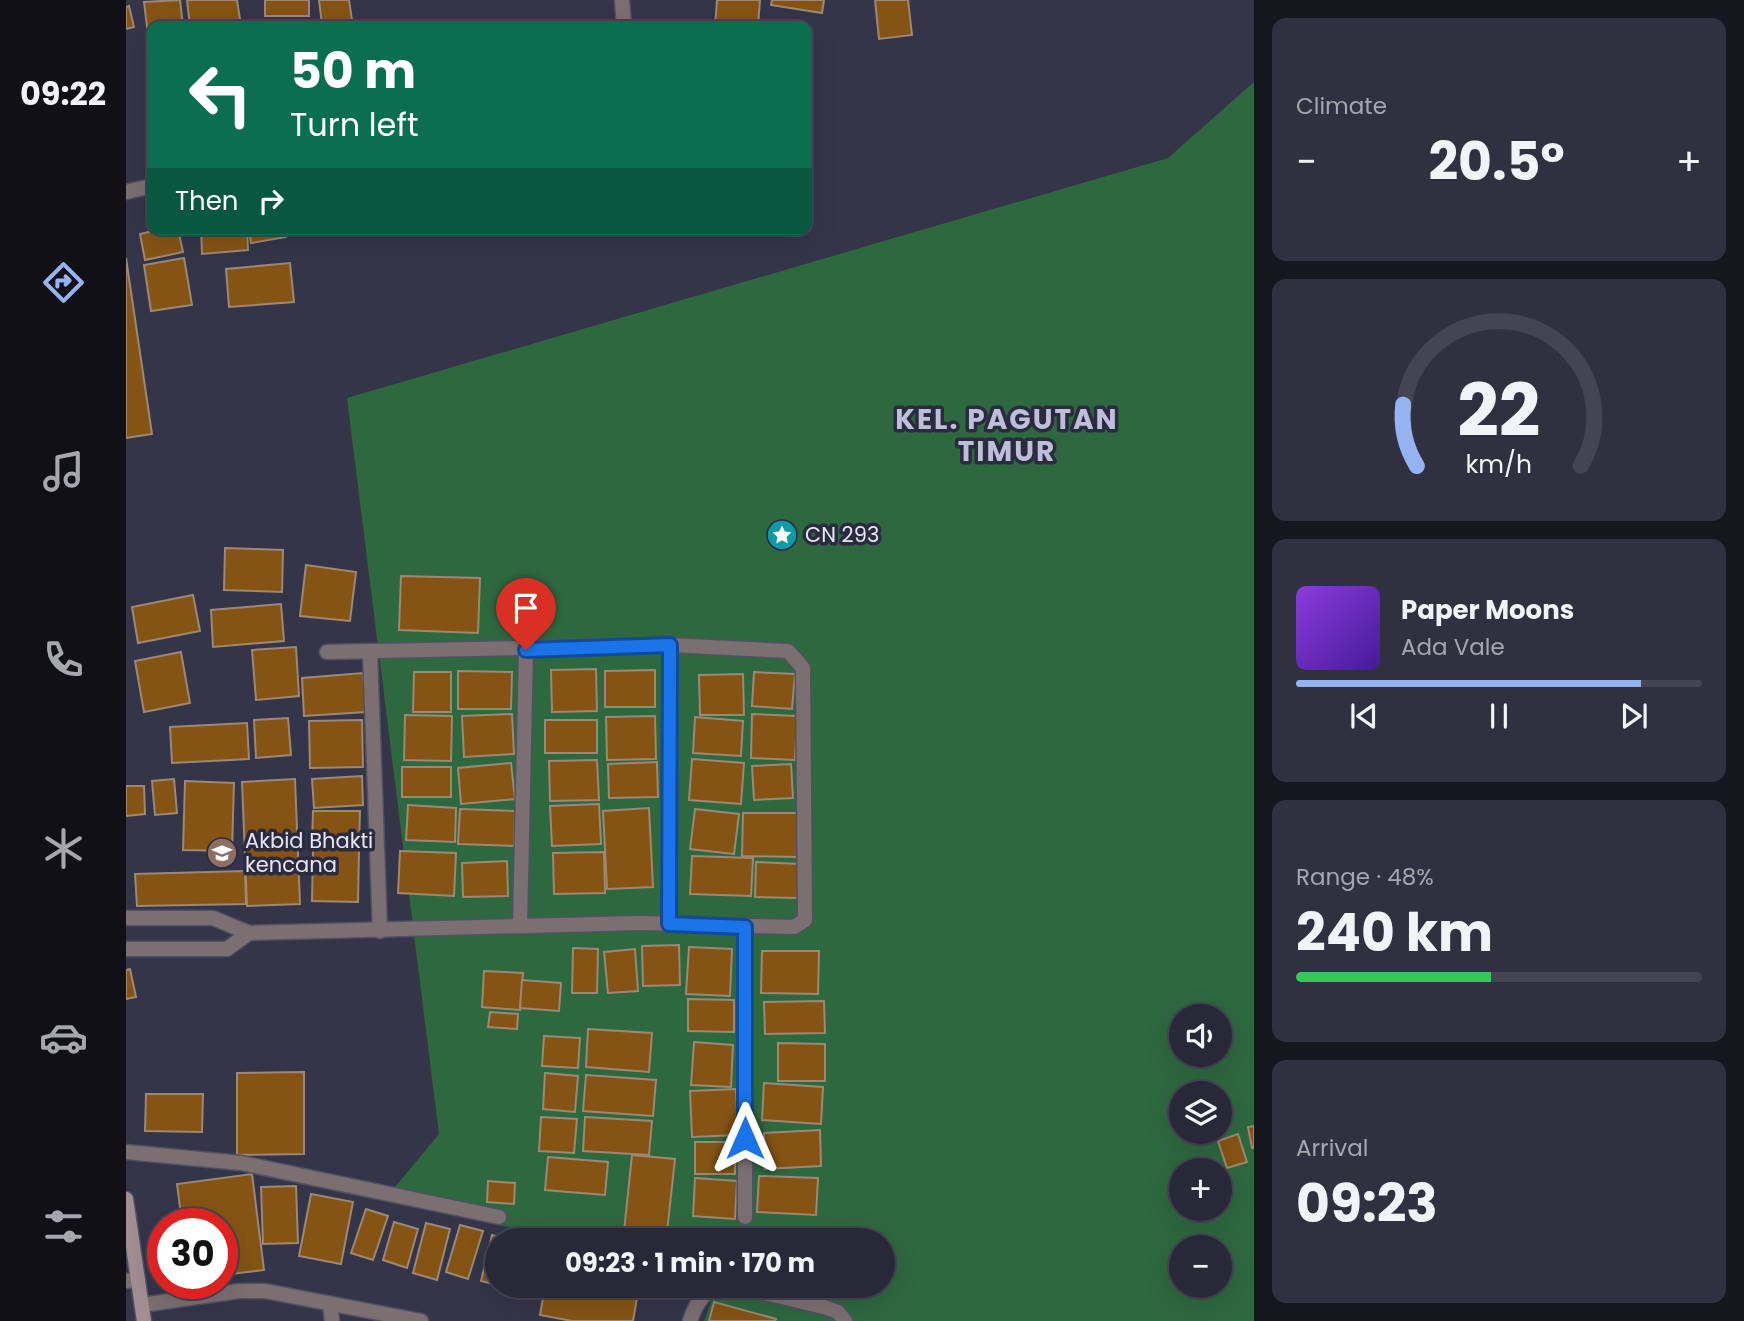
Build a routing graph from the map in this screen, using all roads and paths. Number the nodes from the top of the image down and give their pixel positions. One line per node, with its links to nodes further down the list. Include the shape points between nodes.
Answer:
1 (622, 0): 2 (street)
2 (624, 21)
3 (147, 187): 4 (street)
4 (126, 192)
5 (670, 645): 6 (street); 10 (street); 12 (street, via 777,649 792,654 803,668 807,914 794,927)
6 (526, 650): 8 (street); 11 (street)
7 (327, 652): 8 (street)
8 (370, 653): 13 (street)
9 (126, 918): 14 (street, via 213,918)
10 (669, 924): 11 (street); 12 (street)
11 (520, 926): 13 (street)
12 (745, 927): 19 (street)
13 (380, 931): 14 (street)
14 (249, 933): 15 (street, via 227,948)
15 (126, 950)
16 (126, 1152): 18 (street, via 255,1165)
17 (126, 1199): 20 (street)
18 (499, 1217)
19 (746, 1217)
20 (132, 1280): 22 (street)
21 (330, 1304): 22 (street, via 265,1291 239,1291); 24 (street); 25 (street)
22 (142, 1305): 23 (street)
23 (144, 1321)
24 (332, 1321)
25 (421, 1321)
26 (690, 1321): 27 (street, via 699,1300 720,1287 824,1307 838,1312)
27 (845, 1321)

